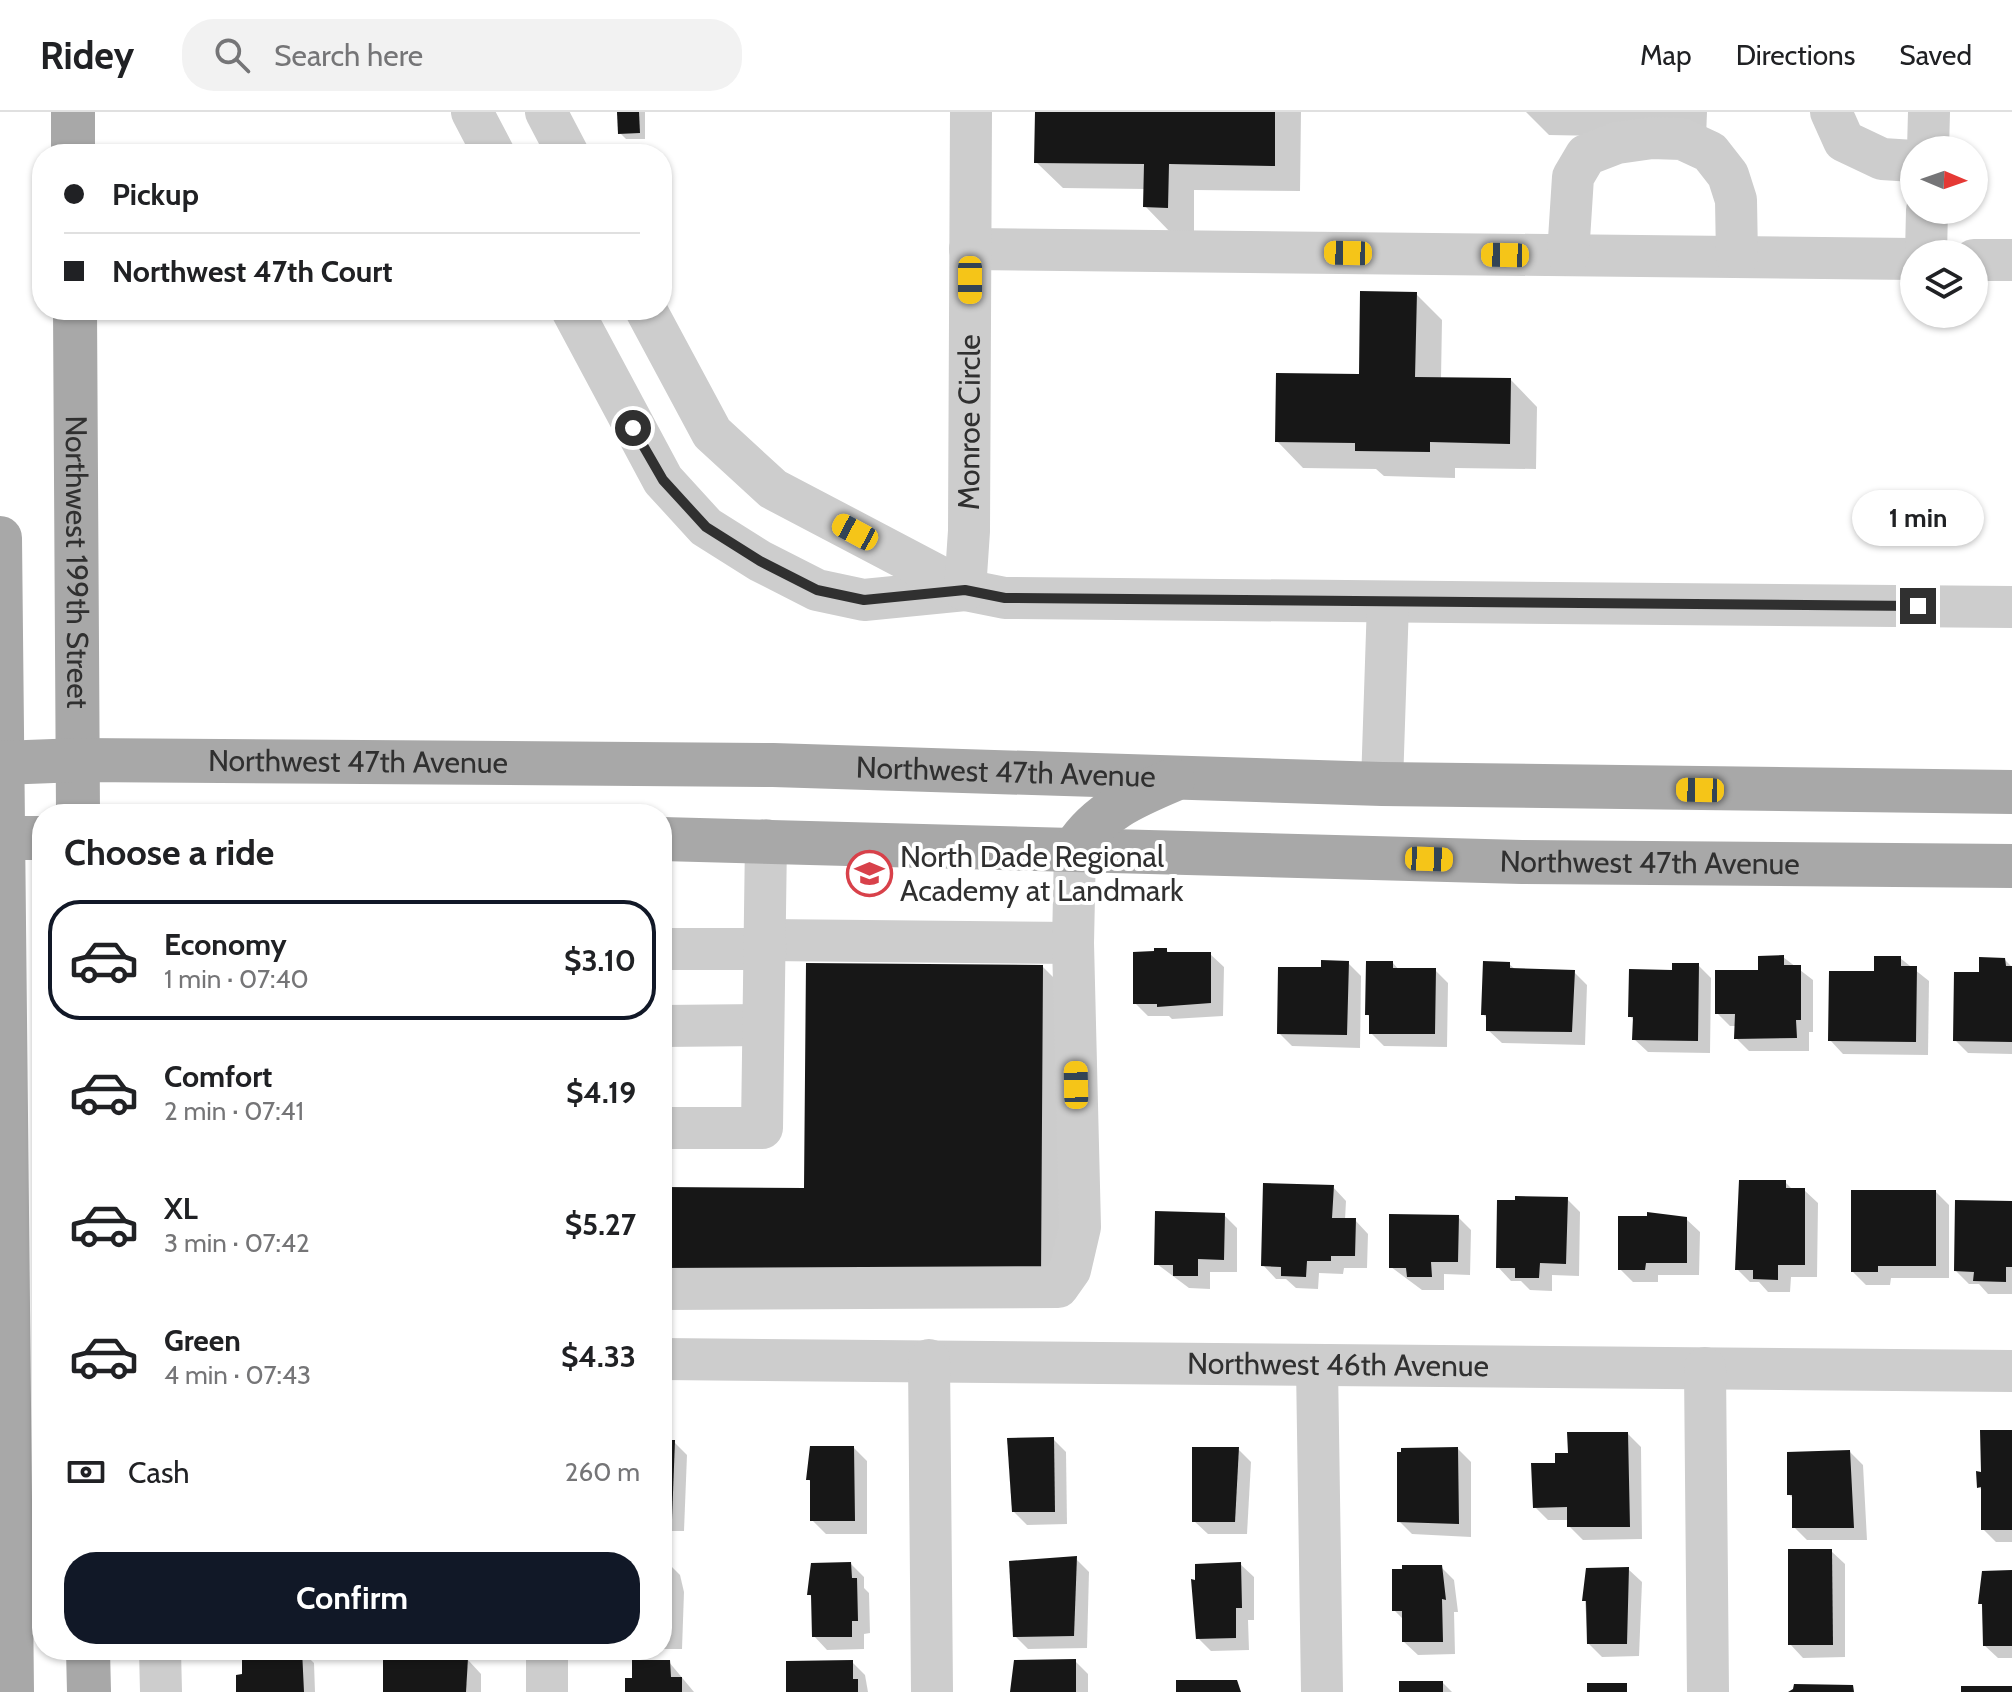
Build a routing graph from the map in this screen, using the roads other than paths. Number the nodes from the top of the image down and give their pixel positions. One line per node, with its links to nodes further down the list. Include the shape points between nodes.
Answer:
1 (73, 112): 8 (main road)
2 (472, 112): 9 (street)
3 (546, 112): 10 (street)
4 (971, 112): 12 (street, Monroe Circle)
5 (1831, 112): 11 (street, via 1844,141 1882,159)
6 (1929, 112): 7 (street)
7 (1928, 136)
8 (73, 144)
9 (489, 144)
10 (563, 144)
11 (1900, 160)
12 (970, 249): 13 (street); 24 (street, Monroe Circle)
13 (1568, 255): 14 (street); 14 (street, via 1573,177 1586,155 1652,138 1682,139 1710,152 1728,175 1736,200)
14 (1737, 257): 15 (street)
15 (1900, 259)
16 (1988, 260): 17 (street)
17 (2012, 260)
18 (75, 320): 27 (main road, Northwest 199th Street)
19 (577, 320): 22 (street)
20 (651, 320): 21 (street)
21 (676, 367): 22 (street); 24 (street, via 712,433 773,489)
22 (618, 402): 24 (street, via 663,480 706,527 760,561 817,590 864,600)
23 (0, 538): 28 (main road)
24 (965, 590): 25 (street, via 1005,598)
25 (1388, 602): 26 (street); 30 (street)
26 (2012, 607)
27 (80, 760): 28 (main road, Northwest 47th Avenue); 29 (main road, Northwest 47th Avenue, via 773,765); 32 (main road, Northwest 199th Street)
28 (1, 763): 33 (main road)
29 (1179, 777): 30 (main road, Northwest 47th Avenue); 36 (main road, via 1121,804 1086,831)
30 (1382, 784): 31 (main road, Northwest 47th Avenue)
31 (2012, 792)
32 (78, 804)
33 (14, 838): 53 (main road)
34 (672, 839): 35 (main road, Northwest 47th Avenue)
35 (766, 840): 36 (main road, Northwest 47th Avenue); 39 (street)
36 (1075, 848): 37 (main road, Northwest 47th Avenue, via 1522,862); 38 (street)
37 (2012, 866)
38 (1073, 943): 39 (street); 44 (street, via 1080,1227 1070,1270 1058,1287)
39 (766, 944): 40 (street); 41 (street)
40 (672, 949)
41 (762, 1025): 42 (street); 43 (street, via 762,1128)
42 (672, 1026)
43 (672, 1128)
44 (672, 1289)
45 (672, 1359): 46 (street, Northwest 46th Avenue)
46 (929, 1360): 47 (street, Northwest 46th Avenue); 57 (street)
47 (1317, 1366): 48 (street, Northwest 46th Avenue); 58 (street)
48 (1705, 1368): 49 (street, Northwest 46th Avenue); 59 (street)
49 (2012, 1371)
50 (88, 1660): 54 (main road)
51 (160, 1660): 55 (street)
52 (547, 1660): 56 (street)
53 (12, 1692)
54 (89, 1692)
55 (161, 1692)
56 (547, 1692)
57 (932, 1692)
58 (1322, 1692)
59 (1708, 1692)

